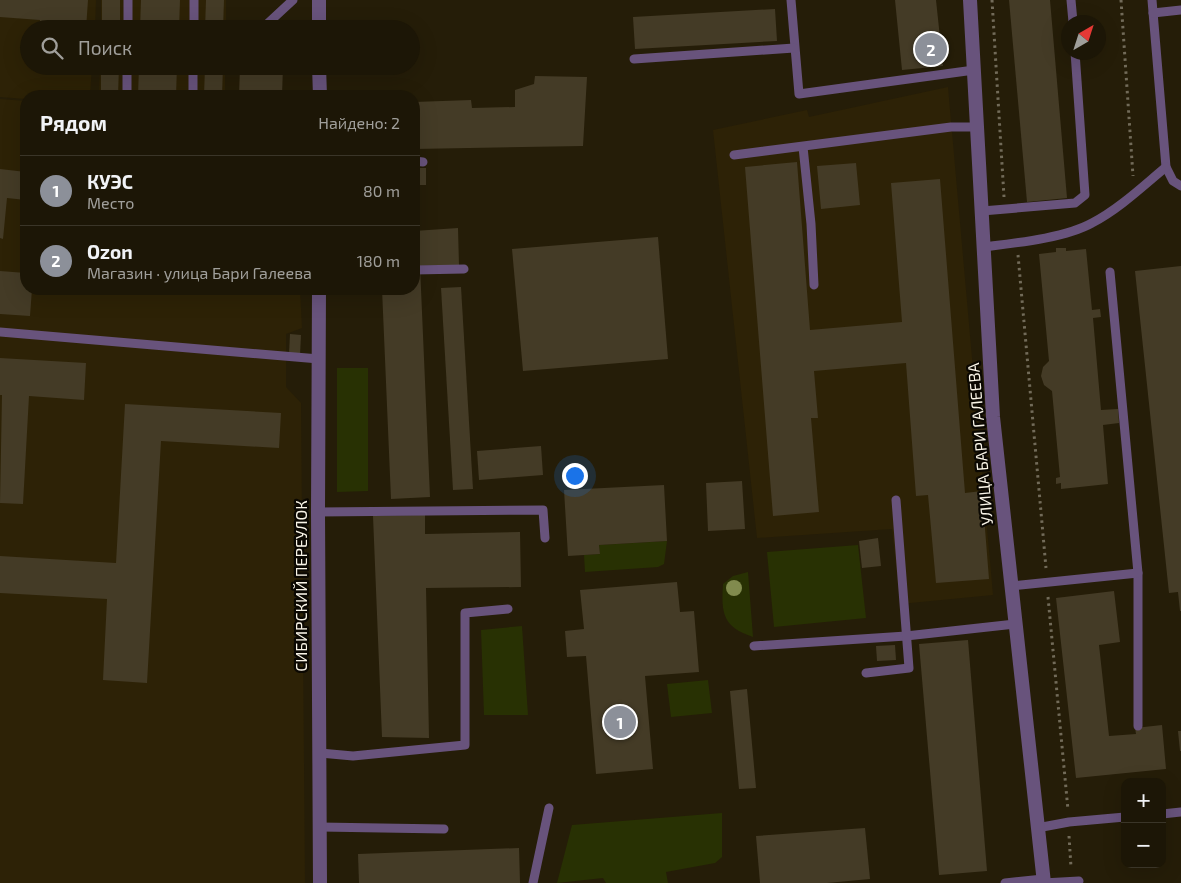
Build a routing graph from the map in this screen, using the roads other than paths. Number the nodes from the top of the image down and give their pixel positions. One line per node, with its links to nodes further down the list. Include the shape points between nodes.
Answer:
1 (128, 0): 12 (lane)
2 (194, 0): 13 (lane)
3 (293, 0): 14 (lane)
4 (318, 0): 15 (street)
5 (791, 0): 16 (lane)
6 (970, 0): 19 (street, УЛИЦА БАРИ ГАЛЕЕВА)
7 (1071, 0): 11 (lane)
8 (1152, 0): 10 (lane)
9 (1181, 10): 10 (lane)
10 (1153, 13): 29 (lane)
11 (1072, 15)
12 (128, 20)
13 (194, 20)
14 (271, 20)
15 (319, 20)
16 (794, 48): 17 (lane); 19 (lane, via 799,94)
17 (634, 58)
18 (1076, 60): 31 (lane, via 1085,195 1075,204)
19 (974, 70): 26 (street, УЛИЦА БАРИ ГАЛЕЕВА)
20 (128, 75): 23 (lane)
21 (193, 75): 24 (lane)
22 (319, 75): 25 (street)
23 (127, 90)
24 (193, 90)
25 (320, 90)
26 (977, 127): 27 (lane); 31 (street, УЛИЦА БАРИ ГАЛЕЕВА)
27 (803, 147): 28 (lane); 36 (lane)
28 (734, 156)
29 (1166, 167): 30 (lane); 32 (lane, via 1087,226 1017,243)
30 (1181, 186)
31 (982, 211): 32 (street, УЛИЦА БАРИ ГАЛЕЕВА)
32 (984, 247): 44 (street, УЛИЦА БАРИ ГАЛЕЕВА, via 993,417)
33 (464, 269): 34 (lane)
34 (420, 270)
35 (1110, 272): 43 (lane)
36 (814, 284)
37 (319, 295): 39 (street, СИБИРСКИЙ ПЕРЕУЛОК)
38 (0, 332): 39 (lane)
39 (319, 359): 41 (street, СИБИРСКИЙ ПЕРЕУЛОК)
40 (896, 500): 47 (lane)
41 (318, 512): 42 (lane, via 543,510); 51 (street, СИБИРСКИЙ ПЕРЕУЛОК)
42 (545, 538)
43 (1138, 573): 44 (lane); 50 (lane)
44 (1012, 586): 46 (street, УЛИЦА БАРИ ГАЛЕЕВА)
45 (508, 609): 51 (lane, via 465,613 465,745 353,756)
46 (1015, 624): 47 (lane); 57 (street, УЛИЦА БАРИ ГАЛЕЕВА)
47 (906, 636): 48 (lane); 49 (lane, via 909,668)
48 (754, 646)
49 (866, 673)
50 (1138, 726)
51 (320, 753): 56 (street, СИБИРСКИЙ ПЕРЕУЛОК)
52 (549, 808): 62 (lane)
53 (1181, 812): 54 (lane)
54 (1166, 814)
55 (1121, 817): 57 (lane)
56 (320, 827): 58 (lane); 61 (street, СИБИРСКИЙ ПЕРЕУЛОК)
57 (1038, 828): 59 (street, УЛИЦА БАРИ ГАЛЕЕВА)
58 (444, 829)
59 (1043, 881): 60 (lane); 63 (lane)
60 (1075, 881)
61 (320, 883)
62 (533, 883)
63 (1005, 883)

